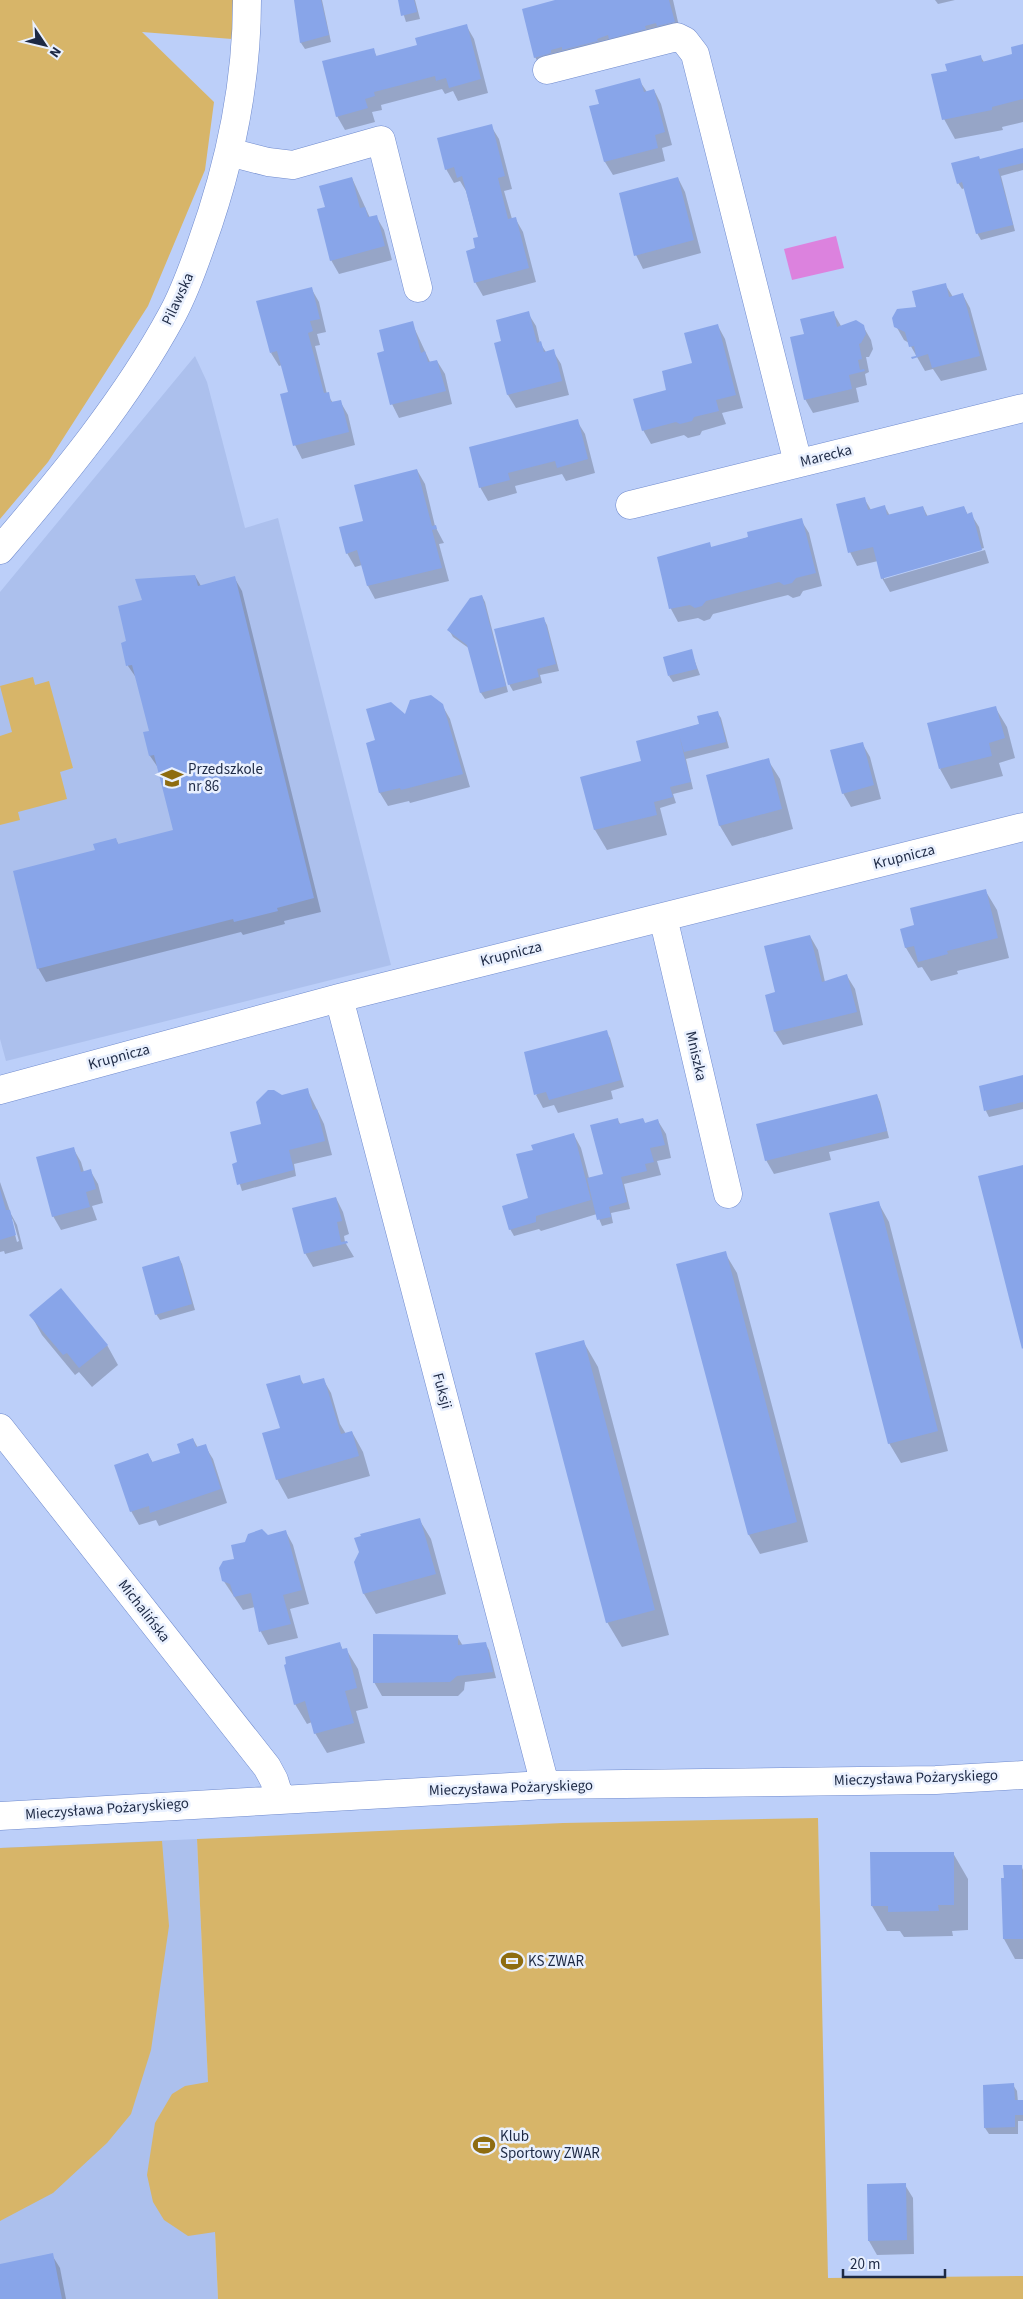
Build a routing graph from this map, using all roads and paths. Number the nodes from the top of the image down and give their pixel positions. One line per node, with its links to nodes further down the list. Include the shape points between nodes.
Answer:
1 (247, 0): 3 (street, Pilawska, via 242,90)
2 (546, 70): 6 (street, via 677,37 690,46 695,54)
3 (229, 152): 4 (street, via 293,165 381,140); 8 (street, Pilawska, via 207,229 173,313 146,360 86,445)
4 (418, 288)
5 (1023, 408): 6 (street, Marecka)
6 (798, 463): 7 (street, Marecka)
7 (630, 505)
8 (0, 550)
9 (1023, 827): 10 (street, Krupnicza)
10 (663, 917): 11 (street, Krupnicza); 13 (street, Mniszka)
11 (339, 998): 12 (street, Krupnicza); 16 (street, Fuksji)
12 (0, 1090)
13 (728, 1194)
14 (0, 1428): 17 (street, Michalińska, via 267,1767)
15 (1023, 1775): 16 (street, Mieczysława Pożaryskiego, via 936,1780)
16 (546, 1785): 17 (street, Mieczysława Pożaryskiego)
17 (280, 1799): 18 (street, Mieczysława Pożaryskiego)
18 (0, 1816)

